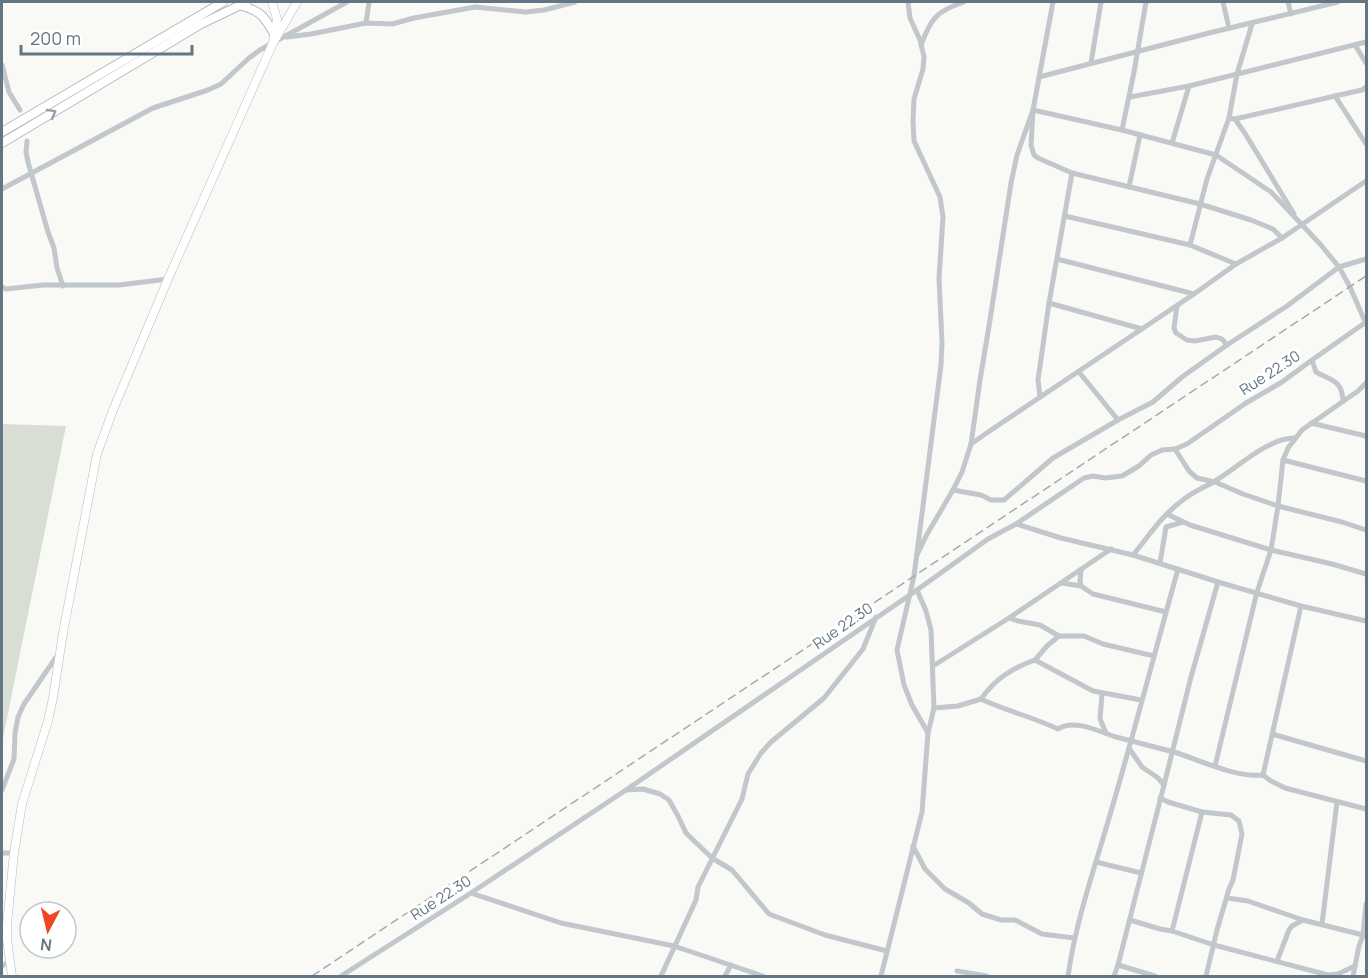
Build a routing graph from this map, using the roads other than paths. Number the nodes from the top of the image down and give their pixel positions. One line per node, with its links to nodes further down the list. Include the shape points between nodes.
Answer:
1 (223, 2): 41 (main road)
2 (248, 2): 17 (main road)
3 (272, 2): 23 (street, via 277,19)
4 (297, 2): 23 (street)
5 (347, 2): 22 (street)
6 (369, 2): 19 (street)
7 (575, 2): 19 (street, via 526,12 475,7 393,24)
8 (908, 2): 25 (street)
9 (964, 2): 25 (street, via 932,20)
10 (1053, 2): 32 (street)
11 (1101, 2): 28 (street)
12 (1154, 2): 16 (street)
13 (1223, 2): 21 (street)
14 (1288, 2): 18 (street)
15 (1337, 2): 18 (street)
16 (1145, 3): 27 (street)
17 (238, 5): 23 (main road, via 266,19); 44 (main road, one-way to 17)
18 (1291, 14): 20 (street)
19 (366, 23): 22 (street)
20 (1252, 24): 21 (street); 31 (street)
21 (1229, 28): 27 (street)
22 (285, 37): 23 (street)
23 (274, 39): 48 (street, via 221,84 153,108); 62 (street)
24 (1366, 42): 26 (street)
25 (921, 45): 93 (street, via 924,63 914,99 914,141 940,197 943,217 939,278 941,365)
26 (1355, 45): 29 (street); 31 (street)
27 (1138, 51): 28 (street); 36 (street)
28 (1091, 63): 32 (street)
29 (1366, 63)
30 (2, 65): 37 (street, via 9,92)
31 (1237, 74): 33 (street); 39 (street)
32 (1039, 77): 38 (street)
33 (1189, 86): 36 (street); 45 (street)
34 (1366, 87): 35 (street)
35 (1335, 96): 39 (street); 46 (street)
36 (1130, 97): 40 (street)
37 (20, 110)
38 (1033, 110): 40 (street); 49 (street, via 1034,155); 80 (street, via 1011,183)
39 (1232, 118): 47 (street); 55 (street)
40 (1122, 130): 42 (street)
41 (2, 132)
42 (1140, 135): 45 (street); 51 (street)
43 (27, 141): 48 (street)
44 (2, 143)
45 (1172, 143): 47 (street)
46 (1366, 144)
47 (1215, 155): 53 (street); 55 (street, via 1271,192)
48 (32, 173): 52 (street); 63 (street)
49 (1072, 174): 51 (street); 54 (street)
50 (1366, 181): 55 (street)
51 (1129, 187): 53 (street)
52 (2, 189)
53 (1200, 204): 56 (street, via 1251,220); 57 (street)
54 (1065, 216): 57 (street); 58 (street)
55 (1301, 225): 56 (street); 61 (street)
56 (1282, 238): 60 (street)
57 (1190, 245): 60 (street)
58 (1057, 259): 65 (street); 66 (street)
59 (1366, 259): 61 (street)
60 (1236, 264): 65 (street)
61 (1339, 267): 68 (street); 70 (street)
62 (168, 279): 63 (street); 111 (street, via 97,454)
63 (63, 286): 64 (street)
64 (2, 287)
65 (1194, 294): 67 (street)
66 (1049, 303): 69 (street); 74 (street, via 1038,380)
67 (1177, 306): 69 (street); 70 (street, via 1176,333 1195,341 1216,337)
68 (1366, 323): 71 (street, Rue 22.30)
69 (1142, 329): 72 (street)
70 (1227, 345): 76 (street, via 1153,402)
71 (1312, 360): 75 (street, via 1316,372 1340,386); 81 (street, Rue 22.30)
72 (1079, 372): 74 (street); 76 (street)
73 (1366, 383): 75 (street)
74 (1040, 397): 80 (street)
75 (1343, 401): 77 (street)
76 (1118, 420): 85 (street, via 1053,458 1004,500)
77 (1311, 423): 78 (street); 79 (street)
78 (1366, 436)
79 (1294, 438): 82 (street); 84 (street, via 1256,453)
80 (971, 444): 85 (street)
81 (1175, 449): 84 (street, via 1197,478); 89 (street, Rue 22.30, via 1151,455 1122,476 1084,478)
82 (1283, 460): 83 (street); 86 (street)
83 (1366, 481)
84 (1215, 482): 86 (street); 87 (street)
85 (953, 490): 93 (street)
86 (1278, 506): 90 (street); 92 (street)
87 (1167, 514): 88 (street); 94 (street)
88 (1184, 522): 92 (street); 95 (street, via 1166,527)
89 (1016, 524): 91 (street); 102 (street, Rue 22.30, via 988,538)
90 (1366, 530)
91 (1111, 549): 94 (street); 97 (street)
92 (1271, 550): 98 (street); 103 (street)
93 (917, 555): 104 (street)
94 (1133, 555): 95 (street)
95 (1160, 563): 96 (street)
96 (1178, 568): 99 (street); 106 (street)
97 (1082, 570): 100 (street); 101 (street)
98 (1366, 574)
99 (1218, 582): 103 (street); 124 (street)
100 (1062, 583): 101 (street); 108 (street)
101 (1081, 586): 106 (street, via 1093,594)
102 (917, 590): 104 (street, Rue 22.30); 114 (street, via 931,630)
103 (1257, 592): 105 (street); 126 (street)
104 (910, 594): 107 (street, Rue 22.30); 119 (street, via 897,650 903,685)
105 (1301, 606): 109 (street); 121 (street)
106 (1166, 612): 112 (street)
107 (876, 617): 130 (street, Rue 22.30); 138 (street, via 862,649 824,698 761,753)
108 (1009, 618): 110 (street, via 1040,625); 114 (street)
109 (1366, 621)
110 (1059, 636): 112 (street, via 1084,636); 113 (street)
111 (60, 650): 129 (street, via 18,717 14,759); 137 (street, via 48,721 22,804)
112 (1154, 656): 117 (street)
113 (1035, 660): 115 (street); 116 (street, via 1002,675)
114 (933, 666): 118 (street)
115 (1102, 694): 117 (street); 120 (street, via 1100,719)
116 (981, 699): 118 (street); 120 (street, via 1058,729 1063,725 1084,726)
117 (1142, 700): 122 (street)
118 (934, 708): 119 (street)
119 (928, 733): 135 (street, via 922,812)
120 (1106, 733): 122 (street)
121 (1272, 734): 125 (street); 127 (street)
122 (1131, 741): 123 (street); 124 (street)
123 (1129, 748): 128 (street, via 1142,768); 139 (street)
124 (1173, 752): 126 (street); 128 (street)
125 (1366, 761)
126 (1215, 766): 127 (street, via 1245,775)
127 (1263, 775): 132 (street, via 1285,788)
128 (1164, 785): 131 (street)
129 (2, 790)
130 (626, 790): 138 (street, via 643,789 669,800 686,833); 141 (street, Rue 22.30)
131 (1160, 798): 134 (street); 140 (street)
132 (1337, 802): 133 (street); 147 (street)
133 (1366, 809)
134 (1202, 812): 142 (street, via 1232,815 1239,821 1242,834); 148 (street)
135 (913, 846): 150 (street, via 925,869 945,889 982,914 1015,920 1042,934); 153 (street)
136 (2, 853): 137 (street)
137 (14, 853): 143 (street)
138 (712, 858): 152 (street); 153 (street, via 732,870 769,914 825,935)
139 (1096, 862): 140 (street); 150 (street)
140 (1141, 873): 145 (street)
141 (471, 893): 152 (street, via 561,923); 162 (street, Rue 22.30)
142 (1227, 898): 146 (street); 151 (street)
143 (5, 901): 154 (street)
144 (1366, 904): 149 (street)
145 (1130, 920): 148 (street); 157 (street)
146 (1303, 920): 147 (street); 155 (street, via 1289,930)
147 (1322, 924): 149 (street)
148 (1172, 931): 151 (street)
149 (1365, 936): 159 (street)
150 (1074, 938): 168 (street)
151 (1214, 945): 155 (street); 171 (street)
152 (674, 946): 156 (street); 163 (street)
153 (887, 951): 166 (street)
154 (10, 960): 158 (street); 161 (street)
155 (1277, 961): 159 (street, via 1328,975)
156 (731, 965): 164 (street); 165 (street)
157 (1118, 965): 169 (street); 170 (street)
158 (2, 966)
159 (1355, 966): 172 (street)
160 (957, 971): 167 (street)
161 (12, 976)
162 (341, 976)
163 (661, 976)
164 (725, 976)
165 (763, 976)
166 (881, 976)
167 (987, 976)
168 (1068, 976)
169 (1114, 976)
170 (1155, 976)
171 (1206, 976)
172 (1353, 976)

